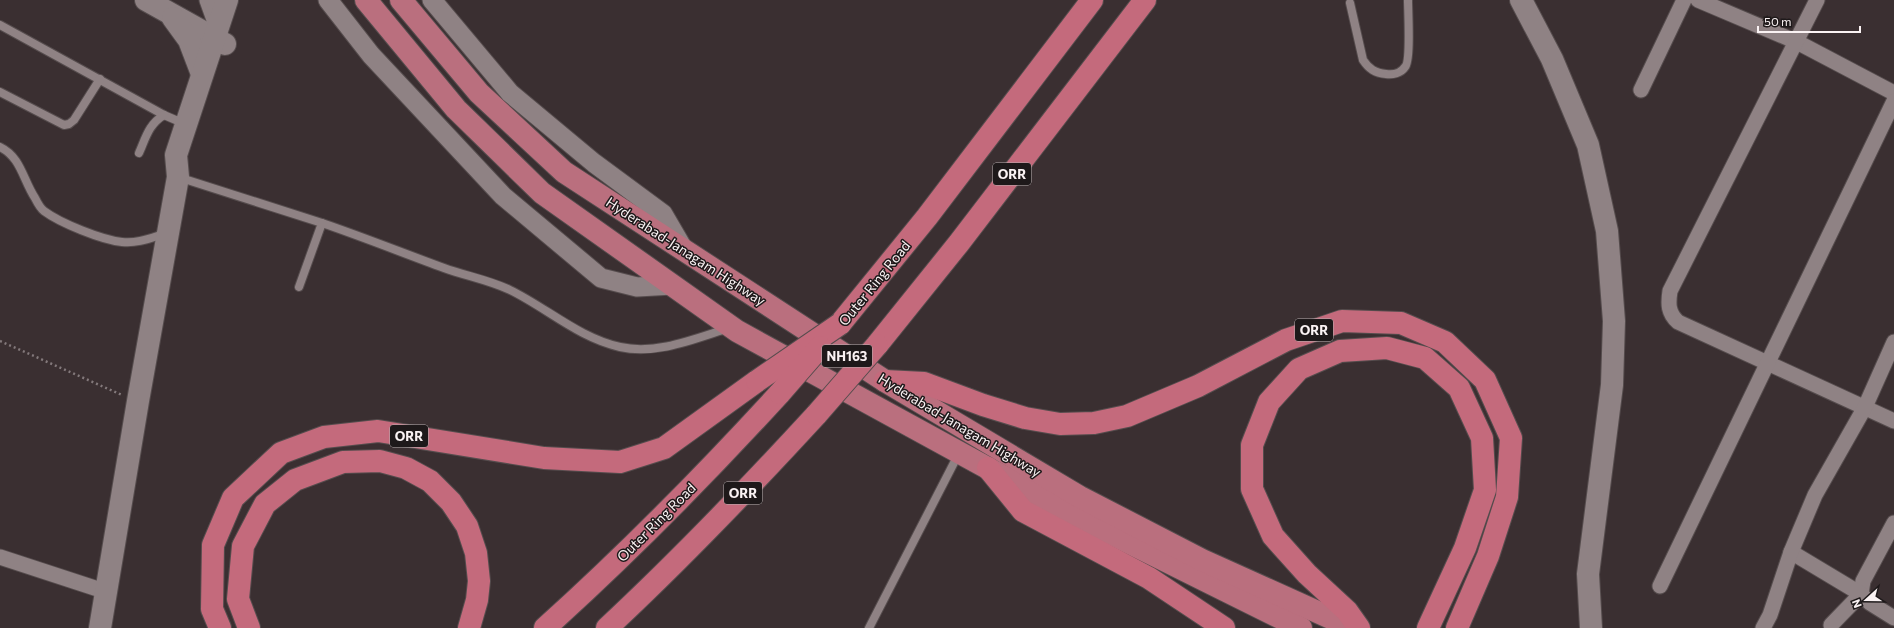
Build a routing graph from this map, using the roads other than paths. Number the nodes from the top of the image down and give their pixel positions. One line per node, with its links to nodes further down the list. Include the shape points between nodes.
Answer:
1 (146, 0): 17 (main road)
2 (209, 0): 19 (street)
3 (227, 0): 19 (main road)
4 (241, 0): 19 (main road)
5 (328, 0): 35 (street, via 371,55 503,196 601,278 637,287)
6 (366, 0): 35 (highway, Hyderabad-Janagam Highway / NH163, via 456,109 542,193)
7 (401, 0): 34 (highway, Hyderabad-Janagam Highway / NH163, via 479,92 564,172)
8 (432, 0): 34 (street, via 510,93 594,163 663,214)
9 (1092, 0): 37 (highway, Outer Ring Road / ORR, via 927,217)
10 (1145, 0): 49 (highway, ORR, bridge, via 959,244 877,345 762,474)
11 (1408, 0): 16 (lane, via 1406,66 1399,72 1388,74 1378,73 1368,67 1363,60)
12 (1521, 0): 69 (main road, via 1552,59 1588,145 1607,231 1614,321 1612,385 1588,574)
13 (1684, 0): 23 (street)
14 (1698, 0): 20 (street)
15 (1817, 0): 20 (street)
16 (1350, 3)
17 (172, 6): 19 (main road); 21 (main road)
18 (0, 26): 22 (lane)
19 (221, 34): 21 (main road); 31 (main road, via 191,159)
20 (1797, 42): 25 (street); 40 (street, via 1670,291 1668,303 1671,316 1678,322)
21 (202, 74): 28 (main road)
22 (100, 79): 24 (lane, via 74,120 64,125); 27 (lane)
23 (1641, 90)
24 (0, 92)
25 (1894, 93)
26 (1894, 101): 40 (street)
27 (164, 115): 28 (lane); 30 (lane, via 151,125)
28 (186, 124): 31 (main road, via 176,155)
29 (0, 147): 33 (lane, via 9,151 18,162 43,210 80,230 107,240 123,242 136,242)
30 (139, 153)
31 (178, 176): 32 (lane); 33 (main road)
32 (322, 222): 36 (lane); 38 (lane, via 445,269 490,282 511,291 564,323 620,347 672,346)
33 (168, 233): 51 (main road)
34 (684, 250): 41 (highway, Hyderabad-Janagam Highway / NH163)
35 (673, 285): 38 (highway, Hyderabad-Janagam Highway / NH163)
36 (299, 287)
37 (840, 324): 56 (highway, ORR, bridge, via 664,448 620,462 544,458 378,431 324,437 281,453 233,498 213,545 212,609); 59 (highway, Outer Ring Road / ORR, bridge, via 732,445)
38 (732, 327): 44 (highway, Hyderabad-Janagam Highway / NH163)
39 (1894, 342): 42 (street)
40 (1767, 362): 42 (street); 50 (street)
41 (885, 381): 65 (highway, Hyderabad-Janagam Highway / NH163, via 1086,500 1202,560); 68 (highway, ORR, via 924,383 1026,418 1060,424 1094,424 1127,416 1198,386 1286,340 1342,321 1401,323 1439,339 1485,380 1511,438 1507,497 1488,556)
42 (1865, 407): 43 (street); 47 (street, via 1815,495)
43 (1894, 421)
44 (960, 453): 45 (highway, Hyderabad-Janagam Highway / NH163); 62 (lane)
45 (988, 468): 63 (highway, via 1023,511 1149,578); 64 (highway, Hyderabad-Janagam Highway / NH163, via 1079,518)
46 (1894, 523): 52 (street, via 1863,581)
47 (1791, 552): 52 (street); 70 (street, via 1770,615)
48 (0, 557): 51 (street)
49 (667, 571): 60 (highway, ORR); 61 (highway)
50 (1660, 586)
51 (107, 592): 55 (main road)
52 (1861, 594): 53 (street); 54 (street)
53 (1894, 618)
54 (1831, 625)
55 (100, 628)
56 (220, 628)
57 (249, 628): 58 (highway, ORR, via 238,599 243,546 265,504 295,480 342,462 380,460 406,468 430,481 451,502 467,526 476,553 479,581 478,600)
58 (469, 628)
59 (545, 628)
60 (607, 628)
61 (625, 628)
62 (869, 628)
63 (1224, 628)
64 (1301, 628)
65 (1353, 628)
66 (1359, 628): 67 (highway, ORR, via 1344,607 1307,574 1273,536 1252,489 1252,444 1269,402 1299,369 1340,351 1387,348 1424,358 1459,388 1482,438 1484,490 1465,548)
67 (1428, 628)
68 (1456, 628)
69 (1591, 628)
70 (1763, 628)

